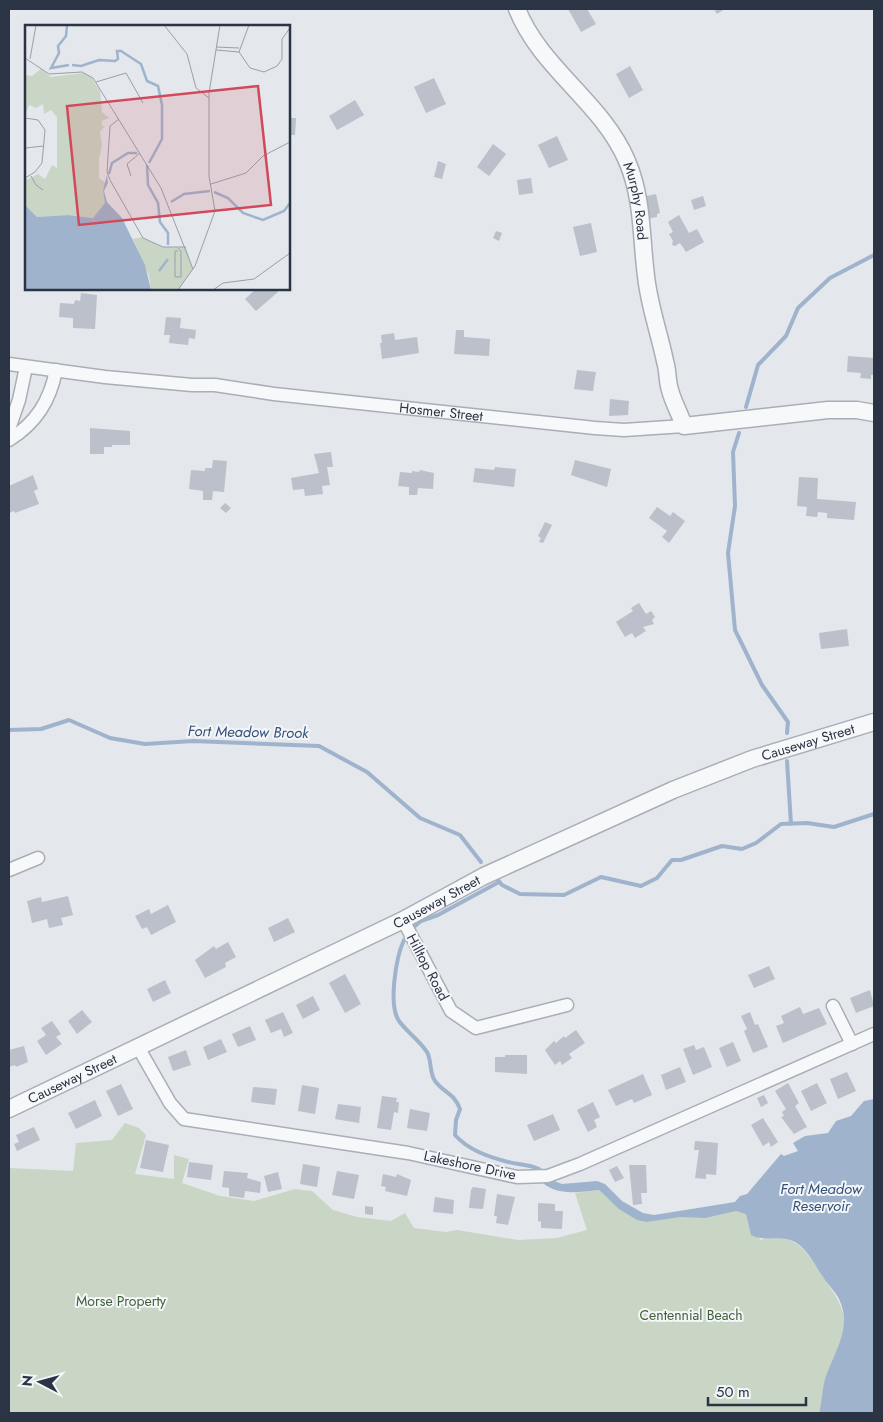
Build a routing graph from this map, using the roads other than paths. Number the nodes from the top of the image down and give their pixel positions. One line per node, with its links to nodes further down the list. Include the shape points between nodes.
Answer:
1 (517, 9): 6 (street, Murphy Road, via 538,47 615,135 628,161 637,189 646,276 670,391)
2 (9, 364): 3 (street, Hosmer Street)
3 (26, 367): 4 (street, Hosmer Street); 7 (street)
4 (56, 370): 6 (street, Hosmer Street, via 595,428 624,430); 8 (street, via 44,408)
5 (874, 413): 6 (street, Hosmer Street, via 828,410)
6 (684, 426)
7 (9, 429)
8 (9, 440)
9 (874, 722): 12 (street, Causeway Street, via 752,759 673,790 484,876)
10 (38, 858): 11 (street)
11 (9, 870)
12 (403, 920): 13 (street, Hilltop Road, via 451,1011 476,1028); 17 (street, Causeway Street)
13 (567, 1005)
14 (833, 1006): 16 (street)
15 (874, 1034): 16 (street, Lakeshore Drive)
16 (852, 1044): 17 (street, Lakeshore Drive, via 548,1176 517,1176 408,1153 184,1118 170,1104)
17 (138, 1047): 18 (street, Causeway Street)
18 (9, 1110)

